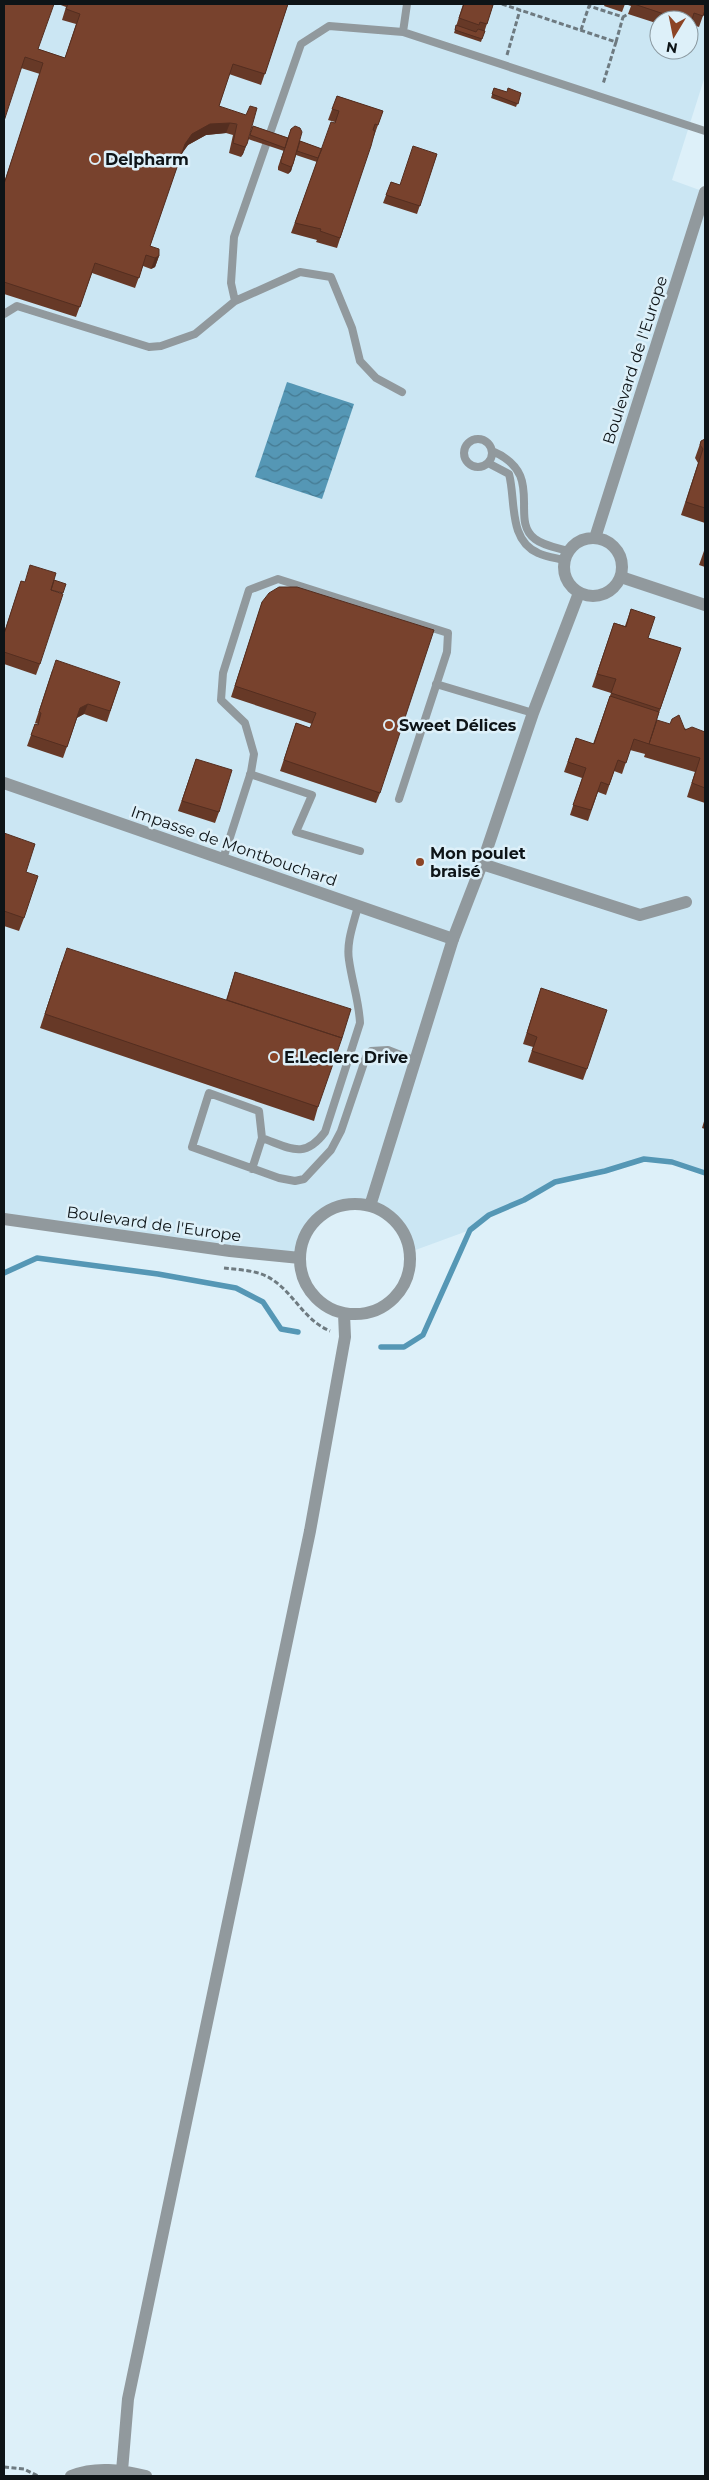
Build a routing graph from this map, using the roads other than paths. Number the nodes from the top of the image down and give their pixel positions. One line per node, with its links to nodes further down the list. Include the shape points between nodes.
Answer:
1 (406, 4): 2 (lane)
2 (403, 32): 3 (lane); 6 (lane, via 329,26 301,44 234,237 231,283)
3 (705, 131)
4 (705, 192): 5 (street, Boulevard de l'Europe)
5 (703, 209): 11 (street, Boulevard de l'Europe)
6 (234, 301): 7 (lane, via 195,334 149,347 17,306); 8 (lane, via 300,272 331,277 352,328 360,361 376,378)
7 (4, 314)
8 (402, 392)
9 (492, 452): 10 (lane); 10 (lane, via 490,444 484,440 471,440 464,452 469,463 476,466); 12 (lane, via 514,464 522,477 527,529 534,539)
10 (488, 463): 12 (lane, via 509,474 518,531 527,546 538,553)
11 (595, 538): 12 (street, via 580,541); 13 (street, via 612,544 618,551 623,568)
12 (566, 556): 14 (street, via 566,579)
13 (621, 577): 14 (street, via 608,592 589,596); 15 (street)
14 (579, 593): 17 (street)
15 (705, 605)
16 (436, 684): 17 (lane); 18 (lane, via 447,652 448,633 278,579 249,590 224,673 221,700 245,722 254,754); 20 (lane)
17 (533, 713): 23 (street)
18 (250, 774): 21 (lane, via 312,795 296,832); 22 (lane)
19 (4, 783): 22 (street, Impasse de Montbouchard)
20 (399, 799)
21 (360, 851)
22 (223, 859): 25 (street, Impasse de Montbouchard)
23 (482, 864): 24 (street, via 640,915); 26 (street)
24 (686, 902)
25 (358, 906): 26 (street, Impasse de Montbouchard); 28 (lane, via 348,959 360,1007 360,1023 325,1132 306,1150)
26 (453, 939): 27 (street)
27 (416, 1061): 29 (lane, via 388,1050 371,1052 366,1057 341,1131 331,1150 304,1179 279,1178); 30 (street)
28 (262, 1138): 29 (lane); 29 (lane, via 259,1111 209,1093 192,1147)
29 (252, 1169)
30 (370, 1206): 32 (street, via 342,1206 318,1218 301,1245); 33 (street, via 388,1215 399,1226 410,1252 409,1270 404,1286 393,1300 378,1310)
31 (4, 1219): 32 (street, Boulevard de l'Europe)
32 (300, 1258): 33 (street, via 301,1272 316,1299)
33 (344, 1314): 34 (street, via 345,1336 310,1531 128,2399)
34 (122, 2471): 35 (street, via 95,2470); 36 (street)
35 (71, 2476)
36 (146, 2476)

